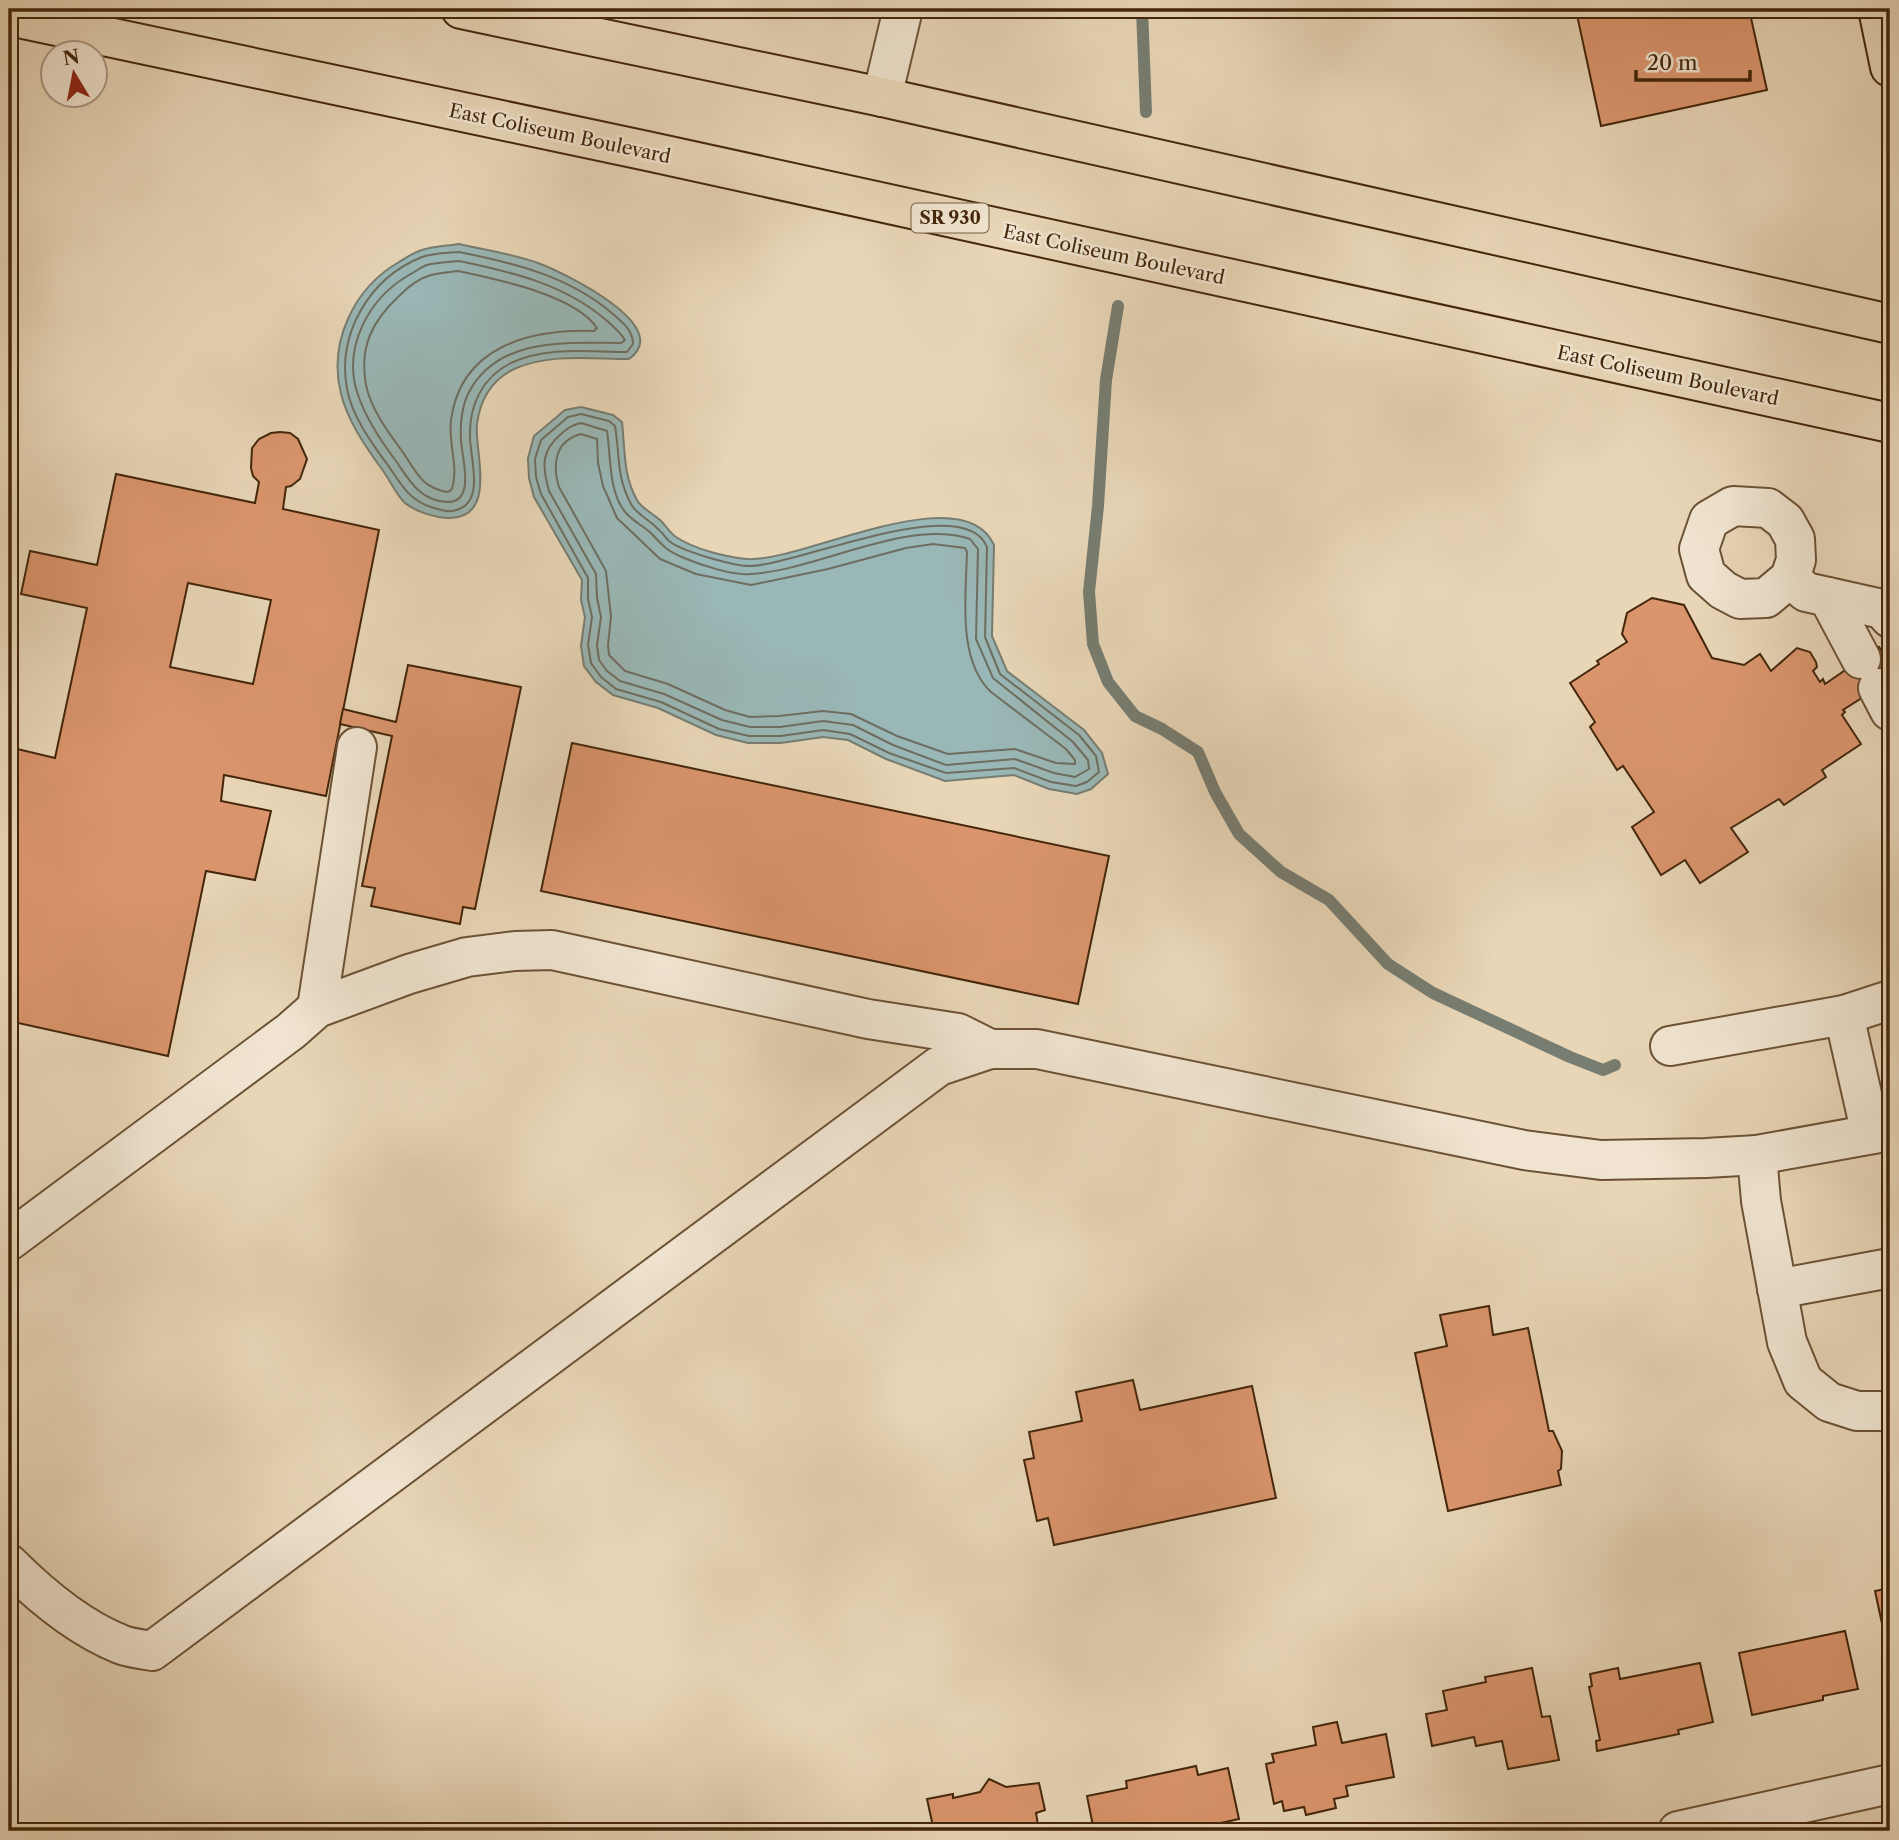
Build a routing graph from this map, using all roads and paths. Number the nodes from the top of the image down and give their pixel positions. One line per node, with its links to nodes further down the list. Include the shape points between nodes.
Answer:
1 (461, 9): 6 (main road)
2 (903, 9): 6 (street)
3 (1878, 9): 5 (main road)
4 (9, 16): 8 (main road, East Coliseum Boulevard / SR 930)
5 (1890, 67)
6 (882, 97): 7 (main road)
7 (1890, 324)
8 (1890, 423)
9 (1790, 578): 10 (street, via 1806,592)
10 (1828, 597): 11 (street, via 1882,609); 12 (street)
11 (1890, 618)
12 (1876, 686)
13 (357, 747): 15 (street)
14 (1890, 1000): 16 (street)
15 (317, 1008): 18 (street, via 467,957 552,950 868,1019 958,1033); 21 (street)
16 (1844, 1015): 17 (street); 19 (street)
17 (1670, 1046)
18 (990, 1049): 20 (street, via 1037,1049 1524,1150 1601,1160); 25 (street, via 939,1066 152,1651 121,1645 90,1628 33,1588)
19 (1881, 1133): 20 (street)
20 (1757, 1155): 23 (street)
21 (9, 1241)
22 (1890, 1268): 23 (street)
23 (1777, 1289): 24 (street, via 1787,1342 1803,1381 1829,1402 1857,1411)
24 (1890, 1411)
25 (9, 1564)
26 (1890, 1784): 27 (street)
27 (1690, 1830)

